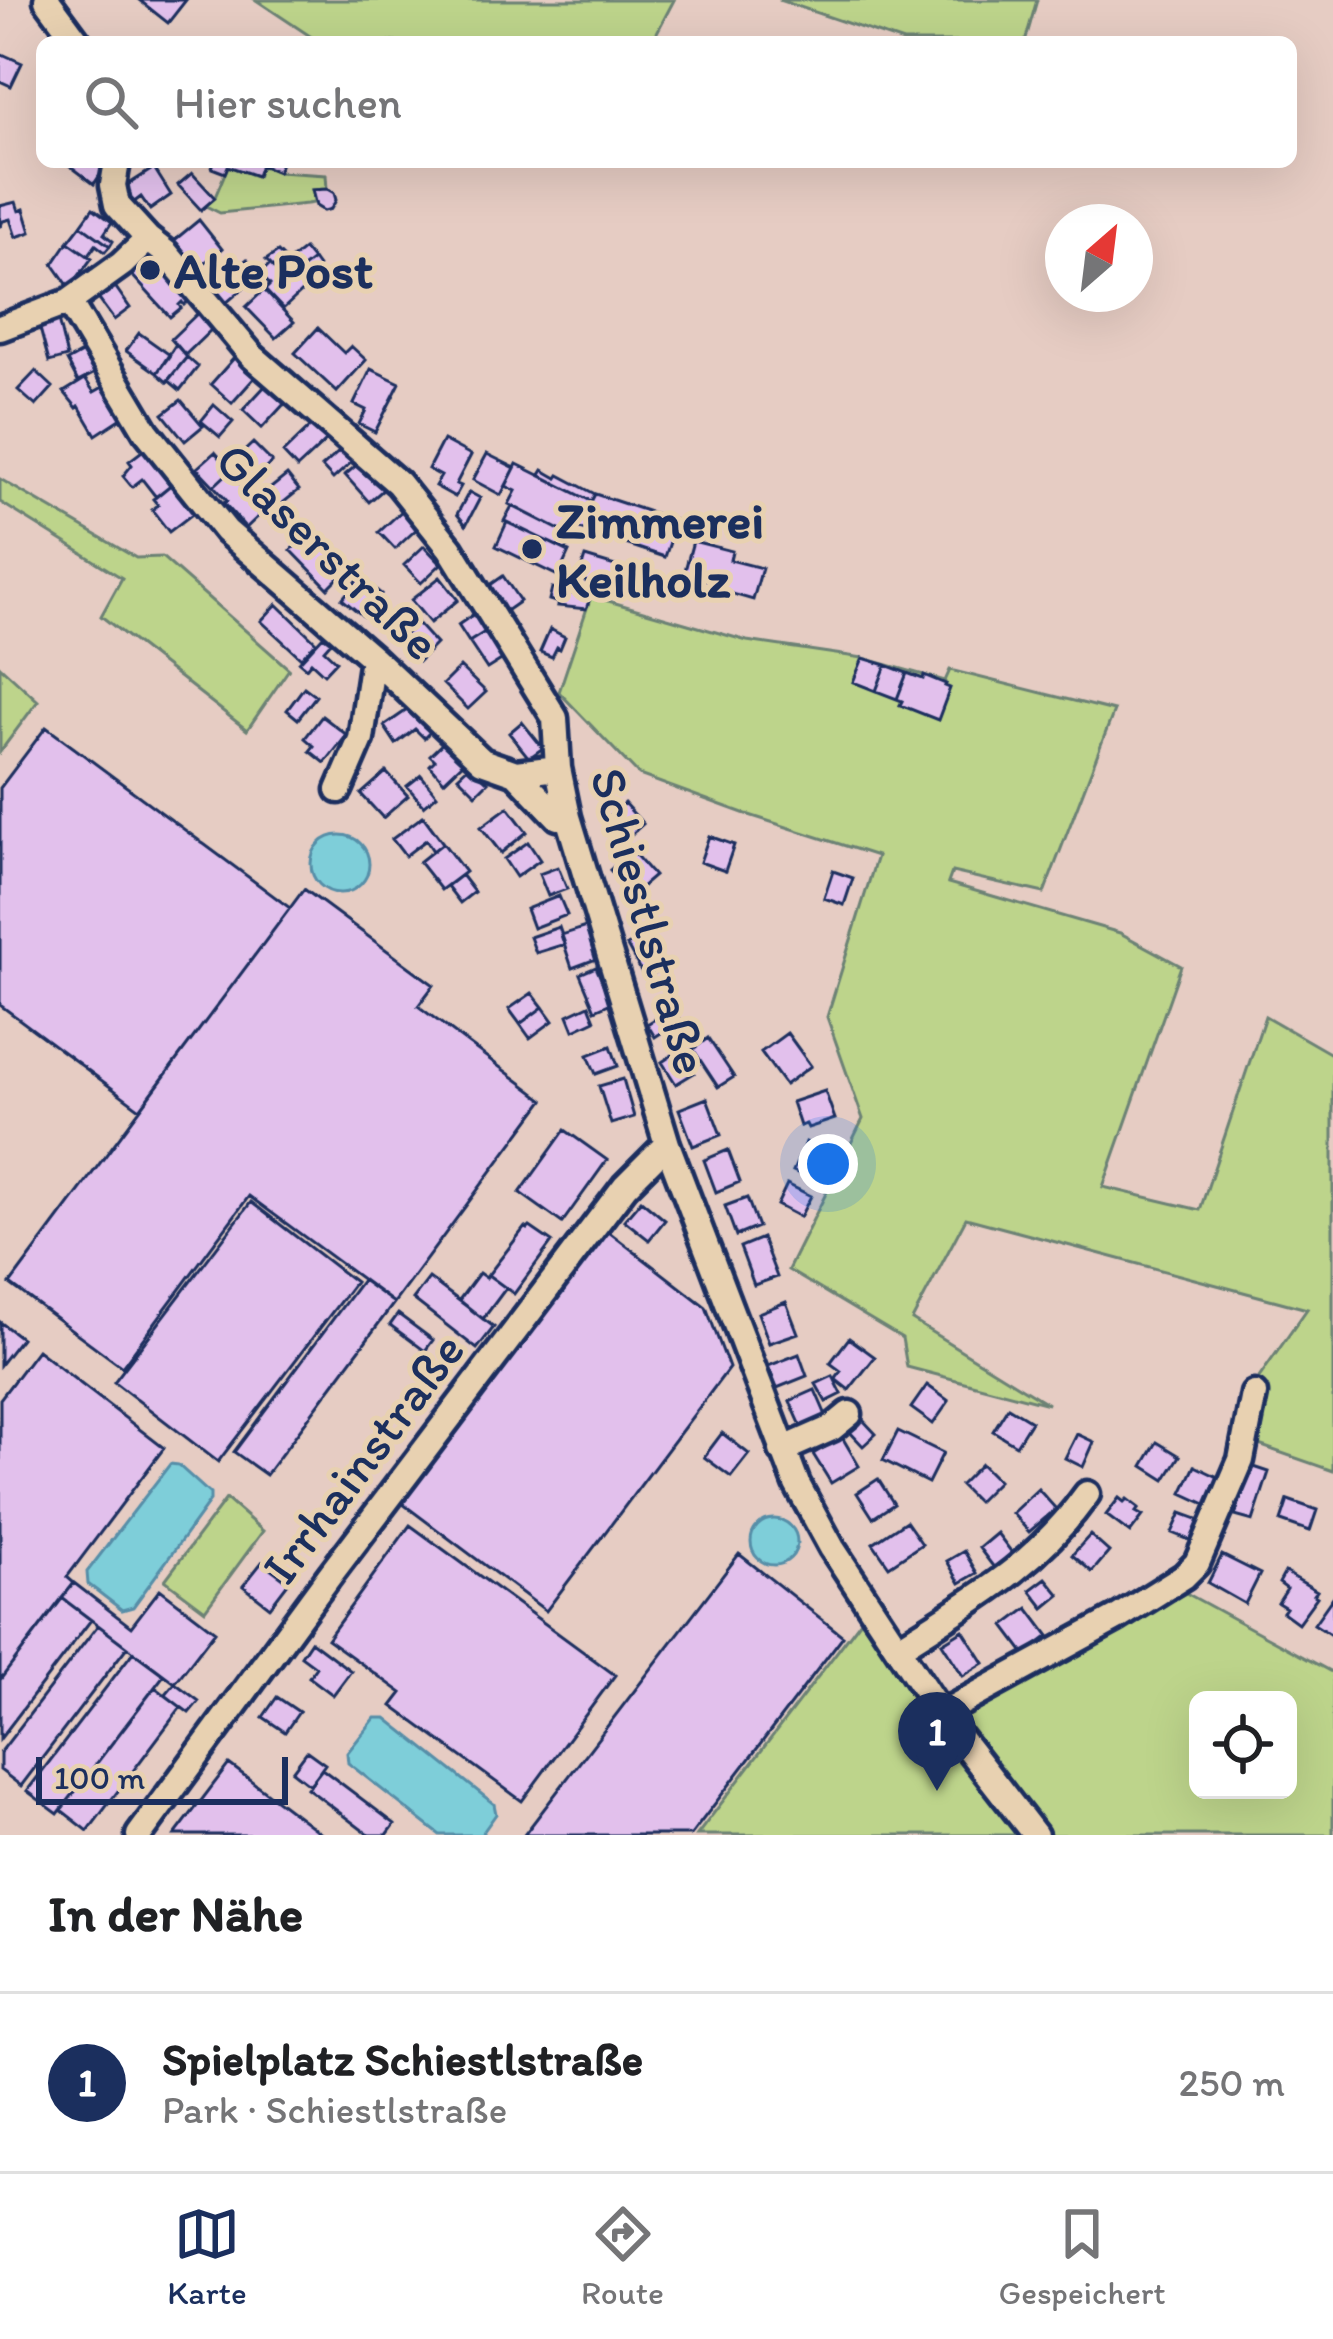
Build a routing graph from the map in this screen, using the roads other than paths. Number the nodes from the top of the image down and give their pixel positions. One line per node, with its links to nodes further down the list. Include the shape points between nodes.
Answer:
1 (47, 0): 2 (street)
2 (74, 36)
3 (116, 168): 4 (street, Schiestlstraße, via 117,205)
4 (148, 239): 5 (street); 8 (street, Schiestlstraße, via 252,356 398,483 450,548 556,718)
5 (69, 302): 6 (street); 7 (street, Glaserstraße, via 146,430 226,531)
6 (0, 328)
7 (373, 658): 9 (street, Glaserstraße, via 482,761); 10 (street, via 362,739)
8 (558, 768): 9 (street); 11 (street, Schiestlstraße)
9 (516, 773): 11 (street, Glaserstraße)
10 (339, 790)
11 (568, 818): 12 (street, Schiestlstraße)
12 (667, 1144): 15 (street, Schiestlstraße); 19 (street, Irrhainstraße, via 625,1186)
13 (1254, 1394): 18 (street, via 1241,1460 1184,1576)
14 (849, 1414): 15 (street)
15 (782, 1450): 17 (street, Schiestlstraße, via 809,1509)
16 (1087, 1494): 17 (street, via 1039,1552)
17 (898, 1648): 18 (street, Schiestlstraße)
18 (941, 1714): 20 (street, Schiestlstraße)
19 (140, 1835)
20 (1035, 1835)

